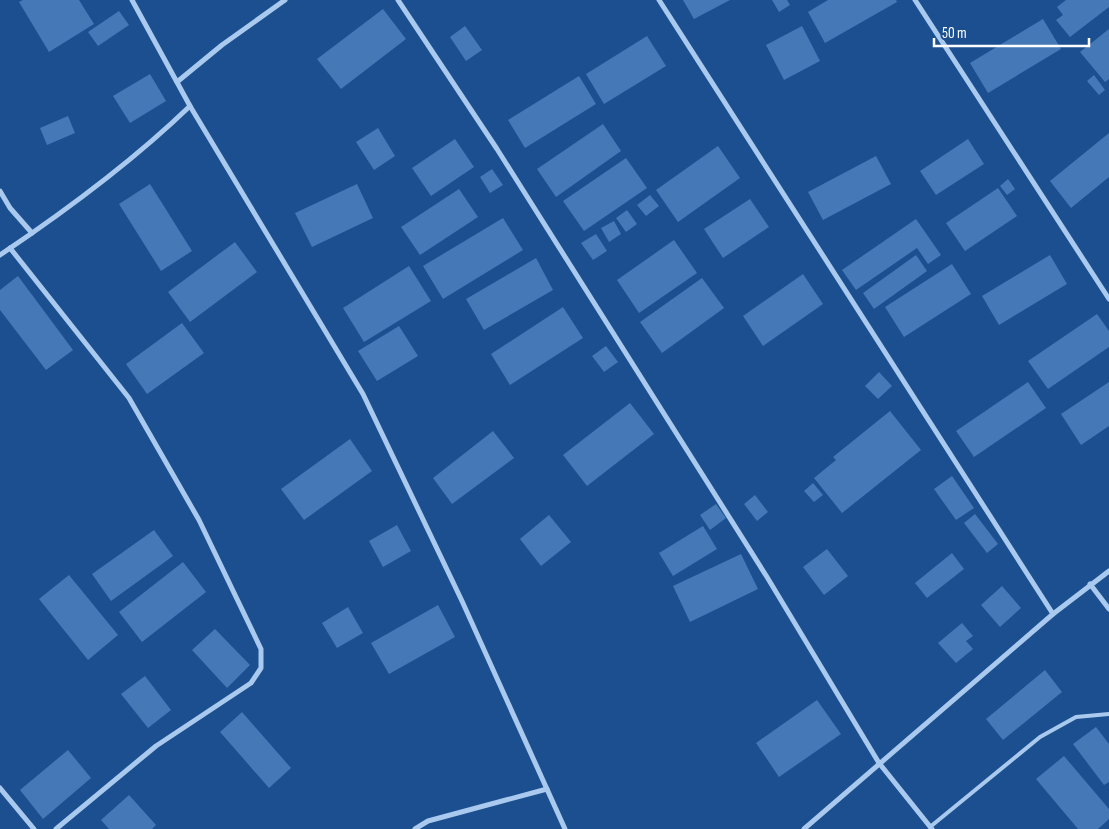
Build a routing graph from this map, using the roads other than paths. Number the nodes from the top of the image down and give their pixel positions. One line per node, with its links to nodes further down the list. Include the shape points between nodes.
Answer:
1 (132, 0): 6 (street)
2 (285, 0): 6 (street)
3 (398, 0): 18 (street, via 497,149 767,577)
4 (659, 0): 16 (street)
5 (915, 0): 12 (street)
6 (177, 82): 7 (street)
7 (190, 106): 9 (street, via 157,138); 20 (street, via 362,394 462,601)
8 (0, 191): 9 (street)
9 (32, 233): 10 (street)
10 (10, 248): 11 (street); 23 (street, via 130,398 199,520 261,649 261,668 251,682 156,746)
11 (0, 254)
12 (1109, 299)
13 (1109, 571): 14 (street)
14 (1090, 584): 15 (street); 16 (street)
15 (1109, 609)
16 (1053, 614): 18 (street)
17 (1109, 714): 21 (lane, via 1076,717 1040,737)
18 (879, 763): 21 (street); 26 (street)
19 (0, 788): 22 (street)
20 (547, 789): 24 (street, via 428,822); 25 (street)
21 (931, 828)
22 (34, 829)
23 (56, 829)
24 (415, 829)
25 (566, 829)
26 (804, 829)

